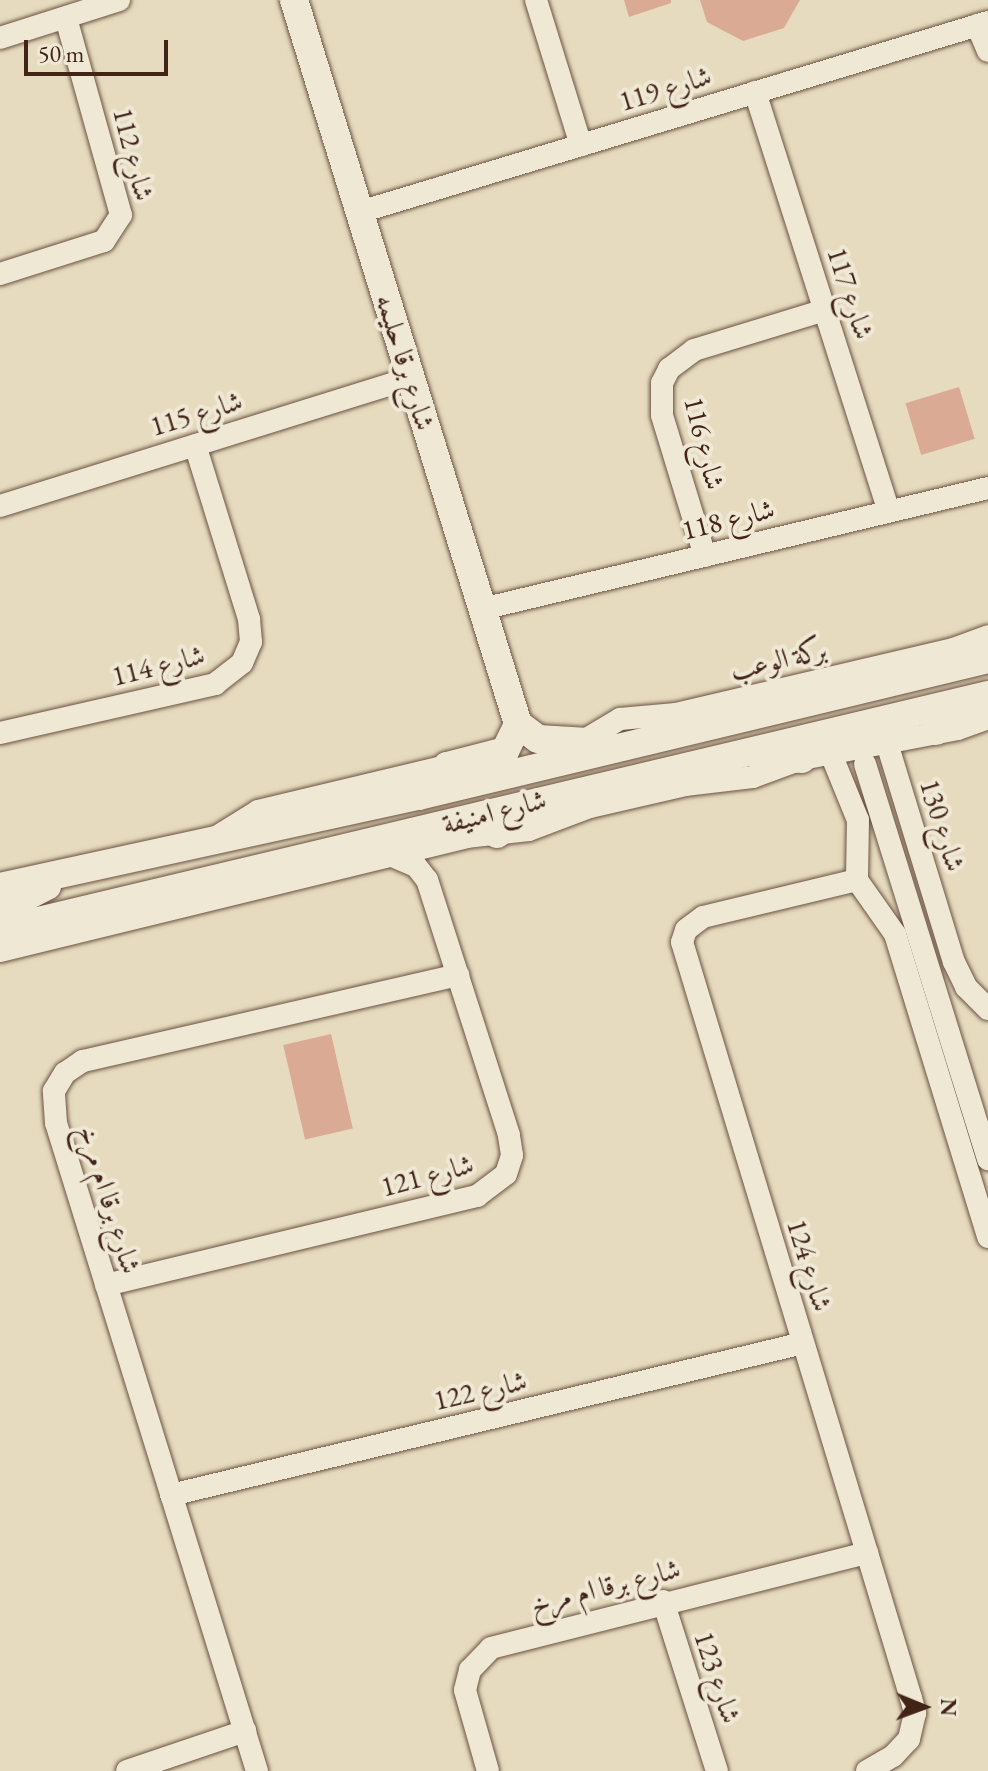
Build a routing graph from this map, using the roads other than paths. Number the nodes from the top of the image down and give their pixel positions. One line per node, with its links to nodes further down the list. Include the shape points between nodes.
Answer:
1 (119, 0): 4 (street)
2 (294, 0): 10 (street, شارع برقا حليمه)
3 (536, 0): 9 (street)
4 (66, 18): 6 (street); 11 (street, شارع 112, via 120,199 119,223 96,245)
5 (982, 24): 7 (street); 8 (street, شارع 119)
6 (0, 38)
7 (988, 51)
8 (755, 92): 9 (street, شارع 119); 12 (street, شارع 117)
9 (581, 145): 10 (street, شارع 119)
10 (360, 212): 13 (street, شارع برقا حليمه)
11 (0, 274)
12 (825, 310): 17 (street, شارع 117); 18 (street, شارع 116, via 694,350 669,369 662,383 662,415)
13 (411, 378): 14 (street, شارع 115); 19 (street, شارع برقا حليمه)
14 (195, 445): 16 (street, شارع 115); 25 (street, شارع 114, via 249,619 251,642 242,663 215,684)
15 (988, 488): 17 (street, شارع 118)
16 (0, 506)
17 (889, 511): 18 (street, شارع 118)
18 (705, 556): 19 (street, شارع 118)
19 (482, 609): 23 (street, شارع برقا حليمه)
20 (988, 636): 26 (street, بركة الوعب, via 953,649 676,714 620,719)
21 (988, 659): 29 (street, شارع امنيفة)
22 (984, 703): 24 (street); 32 (street, شارع امنيفة)
23 (518, 724): 28 (street, via 532,737); 31 (street, via 510,746)
24 (936, 731): 27 (street)
25 (0, 733)
26 (585, 740): 28 (street); 29 (street)
27 (886, 740): 30 (street); 50 (street, شارع 130, via 959,975)
28 (553, 741): 31 (street)
29 (619, 748): 36 (street, شارع امنيفة)
30 (831, 754): 33 (street); 44 (street, via 858,820)
31 (499, 755): 35 (street)
32 (726, 755): 33 (street); 37 (street, شارع امنيفة)
33 (802, 759): 38 (street, via 768,774 685,785 590,807 529,830)
34 (865, 764): 51 (street)
35 (447, 766): 36 (street); 39 (street, via 258,811)
36 (419, 796): 39 (street, شارع امنيفة)
37 (551, 797): 38 (street); 41 (street, شارع امنيفة)
38 (497, 834): 40 (street)
39 (213, 839): 42 (street, شارع امنيفة)
40 (449, 842): 41 (street); 43 (street)
41 (375, 853): 43 (street, via 416,866); 47 (street, شارع امنيفة); 48 (street)
42 (66, 870): 45 (street, شارع امنيفة); 46 (street, via 41,890)
43 (427, 880): 49 (street, شارع 121)
44 (857, 880): 52 (street, via 895,934); 54 (street, شارع 124, via 703,917 686,930 682,942)
45 (5, 882)
46 (0, 910)
47 (0, 930)
48 (0, 951)
49 (458, 975): 53 (street, شارع 121, via 512,1145 506,1174 493,1188); 53 (street, شارع برقا ام مرخ, via 83,1061 65,1073 54,1091 53,1113)
50 (988, 1009)
51 (988, 1159)
52 (988, 1237)
53 (106, 1285): 55 (street, شارع برقا ام مرخ)
54 (803, 1343): 55 (street, شارع 122); 56 (street, شارع 124)
55 (171, 1495): 58 (street, شارع برقا ام مرخ)
56 (867, 1553): 57 (street, شارع برقا ام مرخ); 63 (street, شارع 124, via 915,1713 902,1749)
57 (663, 1601): 61 (street, شارع برقا ام مرخ, via 483,1653 470,1670 465,1690); 62 (street, شارع 123)
58 (245, 1731): 59 (street); 60 (street, شارع برقا ام مرخ)
59 (127, 1771)
60 (257, 1771)
61 (488, 1771)
62 (717, 1771)
63 (867, 1771)

